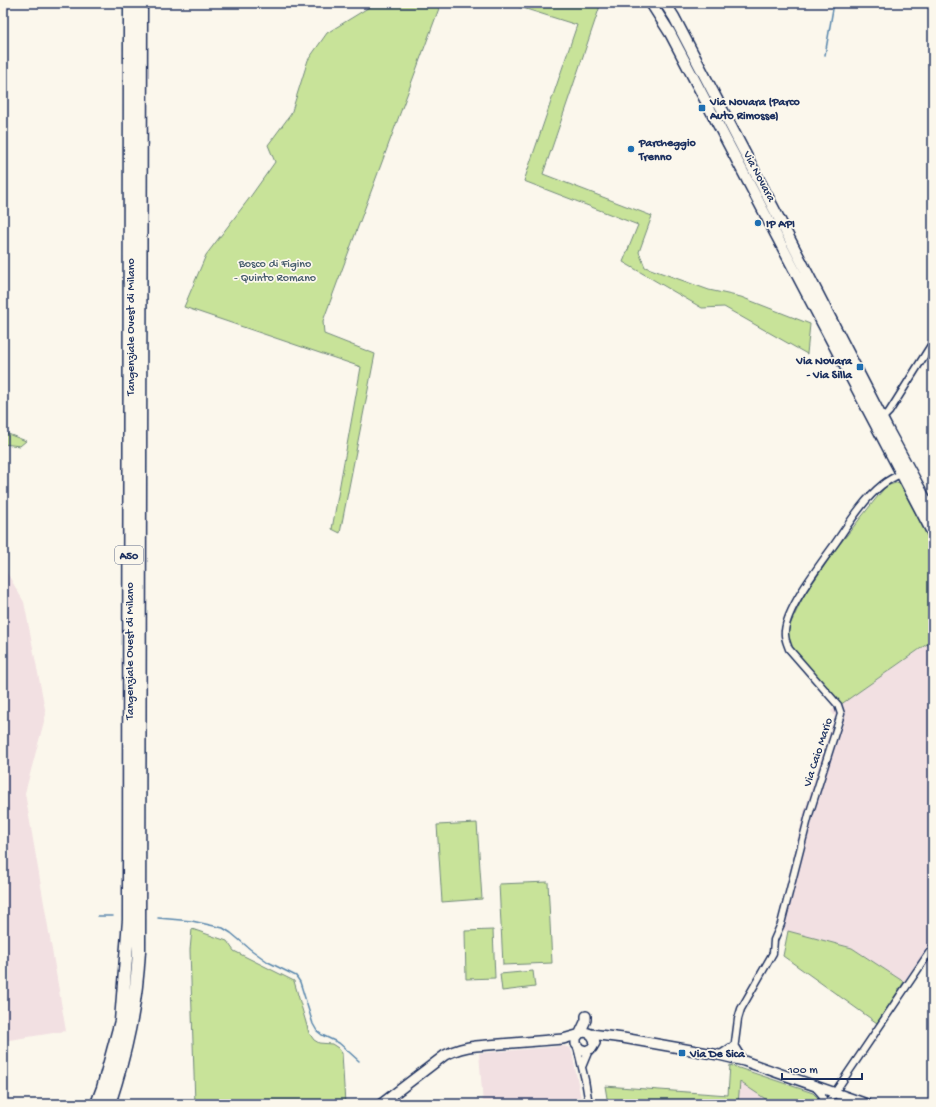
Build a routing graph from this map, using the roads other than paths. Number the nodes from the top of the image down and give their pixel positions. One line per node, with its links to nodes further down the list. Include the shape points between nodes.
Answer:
1 (130, 3): 20 (highway, Tangenziale Ovest di Milano / A50, via 129,920 121,1021)
2 (141, 3): 21 (highway, Tangenziale Ovest di Milano / A50, via 139,951 130,1030)
3 (651, 3): 6 (main road, Via Novara, via 670,33)
4 (665, 3): 6 (main road, Via Novara, via 795,248)
5 (933, 342): 6 (street, via 889,412)
6 (879, 422): 7 (main road, Via Novara, via 889,432)
7 (905, 471): 8 (main road, Via Novara); 9 (main road, Via Novara); 13 (street, Via Caio Mario, via 882,485 862,505 813,574 788,618 785,638 789,649 838,705 841,714 809,815 773,953 742,1009)
8 (933, 513)
9 (933, 534)
10 (933, 947): 19 (street)
11 (586, 1018): 12 (street)
12 (584, 1040): 14 (street, via 613,1036); 17 (street); 17 (street); 22 (street, via 563,1038 462,1048 445,1056)
13 (734, 1044): 14 (street); 15 (street, Via Caio Mario); 16 (street)
14 (720, 1055): 15 (street)
15 (732, 1057): 16 (street)
16 (744, 1061): 18 (street)
17 (582, 1067): 23 (street)
18 (812, 1085): 19 (street); 24 (street, via 822,1095)
19 (834, 1093): 25 (street); 26 (street)
20 (97, 1104)
21 (109, 1104)
22 (381, 1104)
23 (589, 1104)
24 (824, 1104)
25 (827, 1104)
26 (867, 1104)

